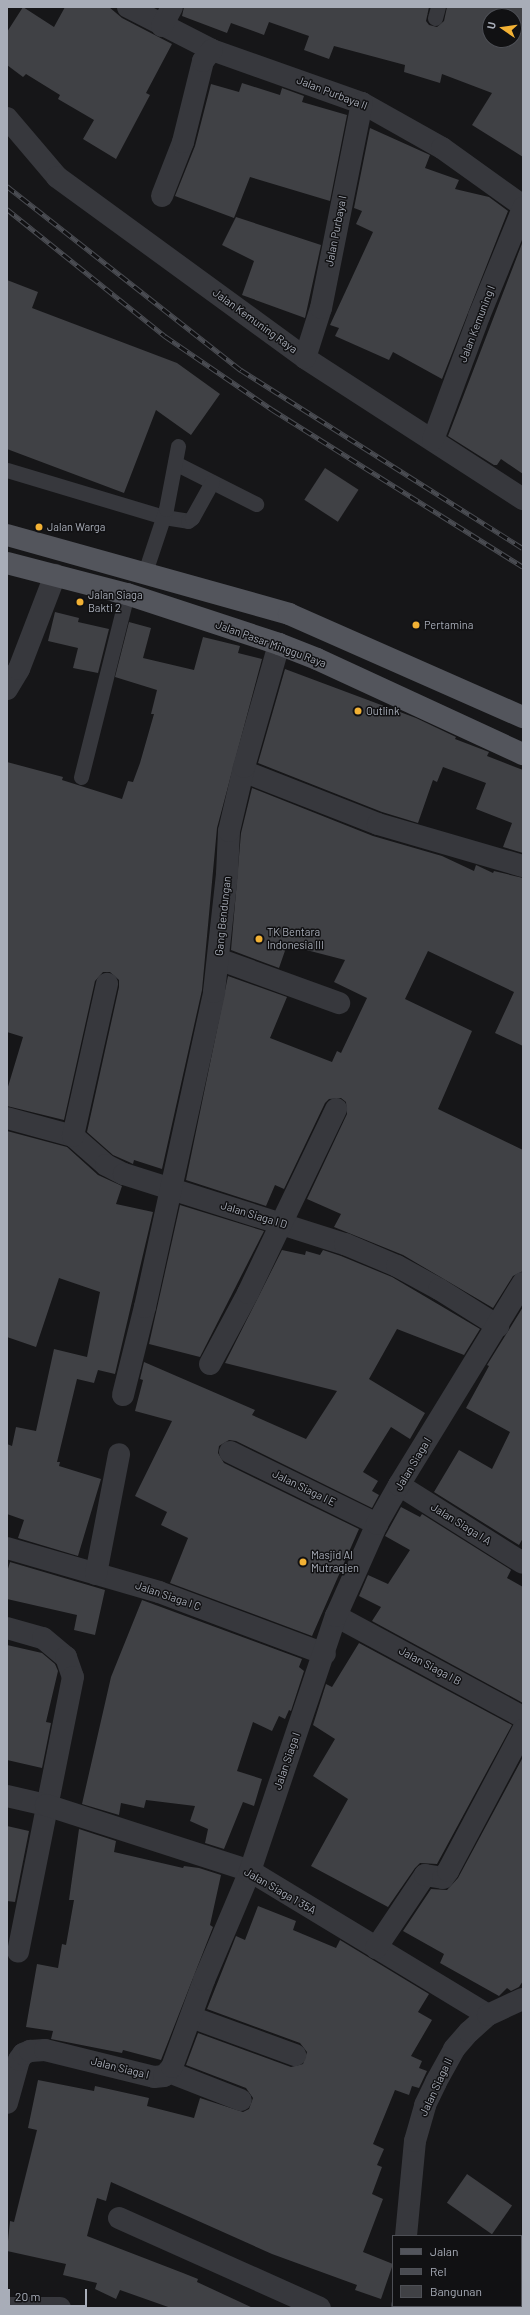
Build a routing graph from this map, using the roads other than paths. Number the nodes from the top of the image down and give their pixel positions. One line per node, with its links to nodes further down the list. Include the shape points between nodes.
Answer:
1 (128, 7): 3 (street, Jalan Purbaya II)
2 (172, 7): 3 (street)
3 (162, 26): 4 (street, Jalan Purbaya II)
4 (212, 50): 5 (street, Jalan Purbaya II); 7 (street, via 203,60 183,142)
5 (362, 103): 8 (street, Jalan Purbaya II, via 442,148); 9 (street, Jalan Purbaya I, via 321,308)
6 (7, 118): 9 (street, Jalan Kemuning Raya, via 57,177)
7 (162, 196)
8 (523, 207): 10 (street, Jalan Kemuning I)
9 (305, 358): 10 (street, Jalan Kemuning Raya)
10 (433, 440): 15 (street, Jalan Kemuning Raya)
11 (178, 446): 12 (lane)
12 (175, 463): 14 (lane); 17 (lane)
13 (7, 470): 17 (lane)
14 (212, 482): 16 (lane); 17 (lane, via 188,521)
15 (523, 499)
16 (256, 504)
17 (164, 517): 20 (lane)
18 (7, 535): 20 (main road)
19 (7, 563): 21 (main road, Jalan Pasar Minggu Raya)
20 (145, 572): 25 (main road, via 306,620)
21 (55, 576): 22 (main road, Jalan Pasar Minggu Raya); 24 (street)
22 (127, 594): 23 (main road, Jalan Pasar Minggu Raya); 28 (lane)
23 (279, 644): 26 (main road, Jalan Pasar Minggu Raya); 27 (street, Gang Bendungan)
24 (11, 681)
25 (523, 717)
26 (523, 754)
27 (243, 769): 29 (street, via 378,824); 30 (street, Gang Bendungan, via 229,831)
28 (81, 777)
29 (523, 866)
30 (218, 959): 32 (street); 36 (street, Gang Bendungan, via 214,992)
31 (107, 984): 35 (street)
32 (339, 1003)
33 (336, 1109): 37 (street)
34 (7, 1118): 35 (street, Jalan Siaga I D)
35 (73, 1136): 36 (street, Jalan Siaga I D, via 112,1169)
36 (170, 1189): 37 (street, Jalan Siaga I D); 41 (street, Gang Bendungan)
37 (281, 1223): 39 (street, Jalan Siaga I D, via 345,1244 396,1266); 40 (street, via 248,1293)
38 (523, 1283): 39 (street, Jalan Siaga I)
39 (498, 1326): 44 (street, Jalan Siaga I)
40 (210, 1364)
41 (123, 1395)
42 (230, 1452): 45 (street, Jalan Siaga I E)
43 (119, 1454): 48 (street)
44 (399, 1485): 45 (street, Jalan Siaga I); 47 (street, Jalan Siaga I A)
45 (378, 1524): 49 (street, Jalan Siaga I)
46 (7, 1548): 48 (street, Jalan Siaga I C)
47 (523, 1563)
48 (96, 1574): 51 (street, Jalan Siaga I C, via 159,1592)
49 (336, 1616): 51 (street, Jalan Siaga I); 52 (street, Jalan Siaga I B)
50 (7, 1628): 55 (street, via 43,1638 66,1657 73,1677)
51 (325, 1654): 56 (street, Jalan Siaga I)
52 (523, 1717)
53 (523, 1730): 57 (street, via 448,1872 443,1878 425,1875)
54 (7, 1796): 55 (street, Jalan Siaga 1 35A)
55 (46, 1805): 56 (street, Jalan Siaga 1 35A); 58 (street)
56 (250, 1871): 57 (street, Jalan Siaga 1 35A); 61 (street, Jalan Siaga I)
57 (376, 1948): 60 (street, Jalan Siaga 1 35A)
58 (18, 1952)
59 (523, 1999): 60 (street, Jalan Siaga II)
60 (488, 2015): 67 (street, Jalan Siaga II, via 454,2049 425,2105 415,2141)
61 (191, 2016): 62 (street); 63 (street, Jalan Siaga I)
62 (295, 2056)
63 (169, 2072): 64 (street); 65 (street, Jalan Siaga I, via 164,2076 154,2077 45,2050 30,2051 23,2054 19,2060)
64 (242, 2100)
65 (7, 2103)
66 (119, 2218): 70 (street)
67 (406, 2235)
68 (7, 2308): 69 (street)
69 (60, 2308)
70 (320, 2308)

